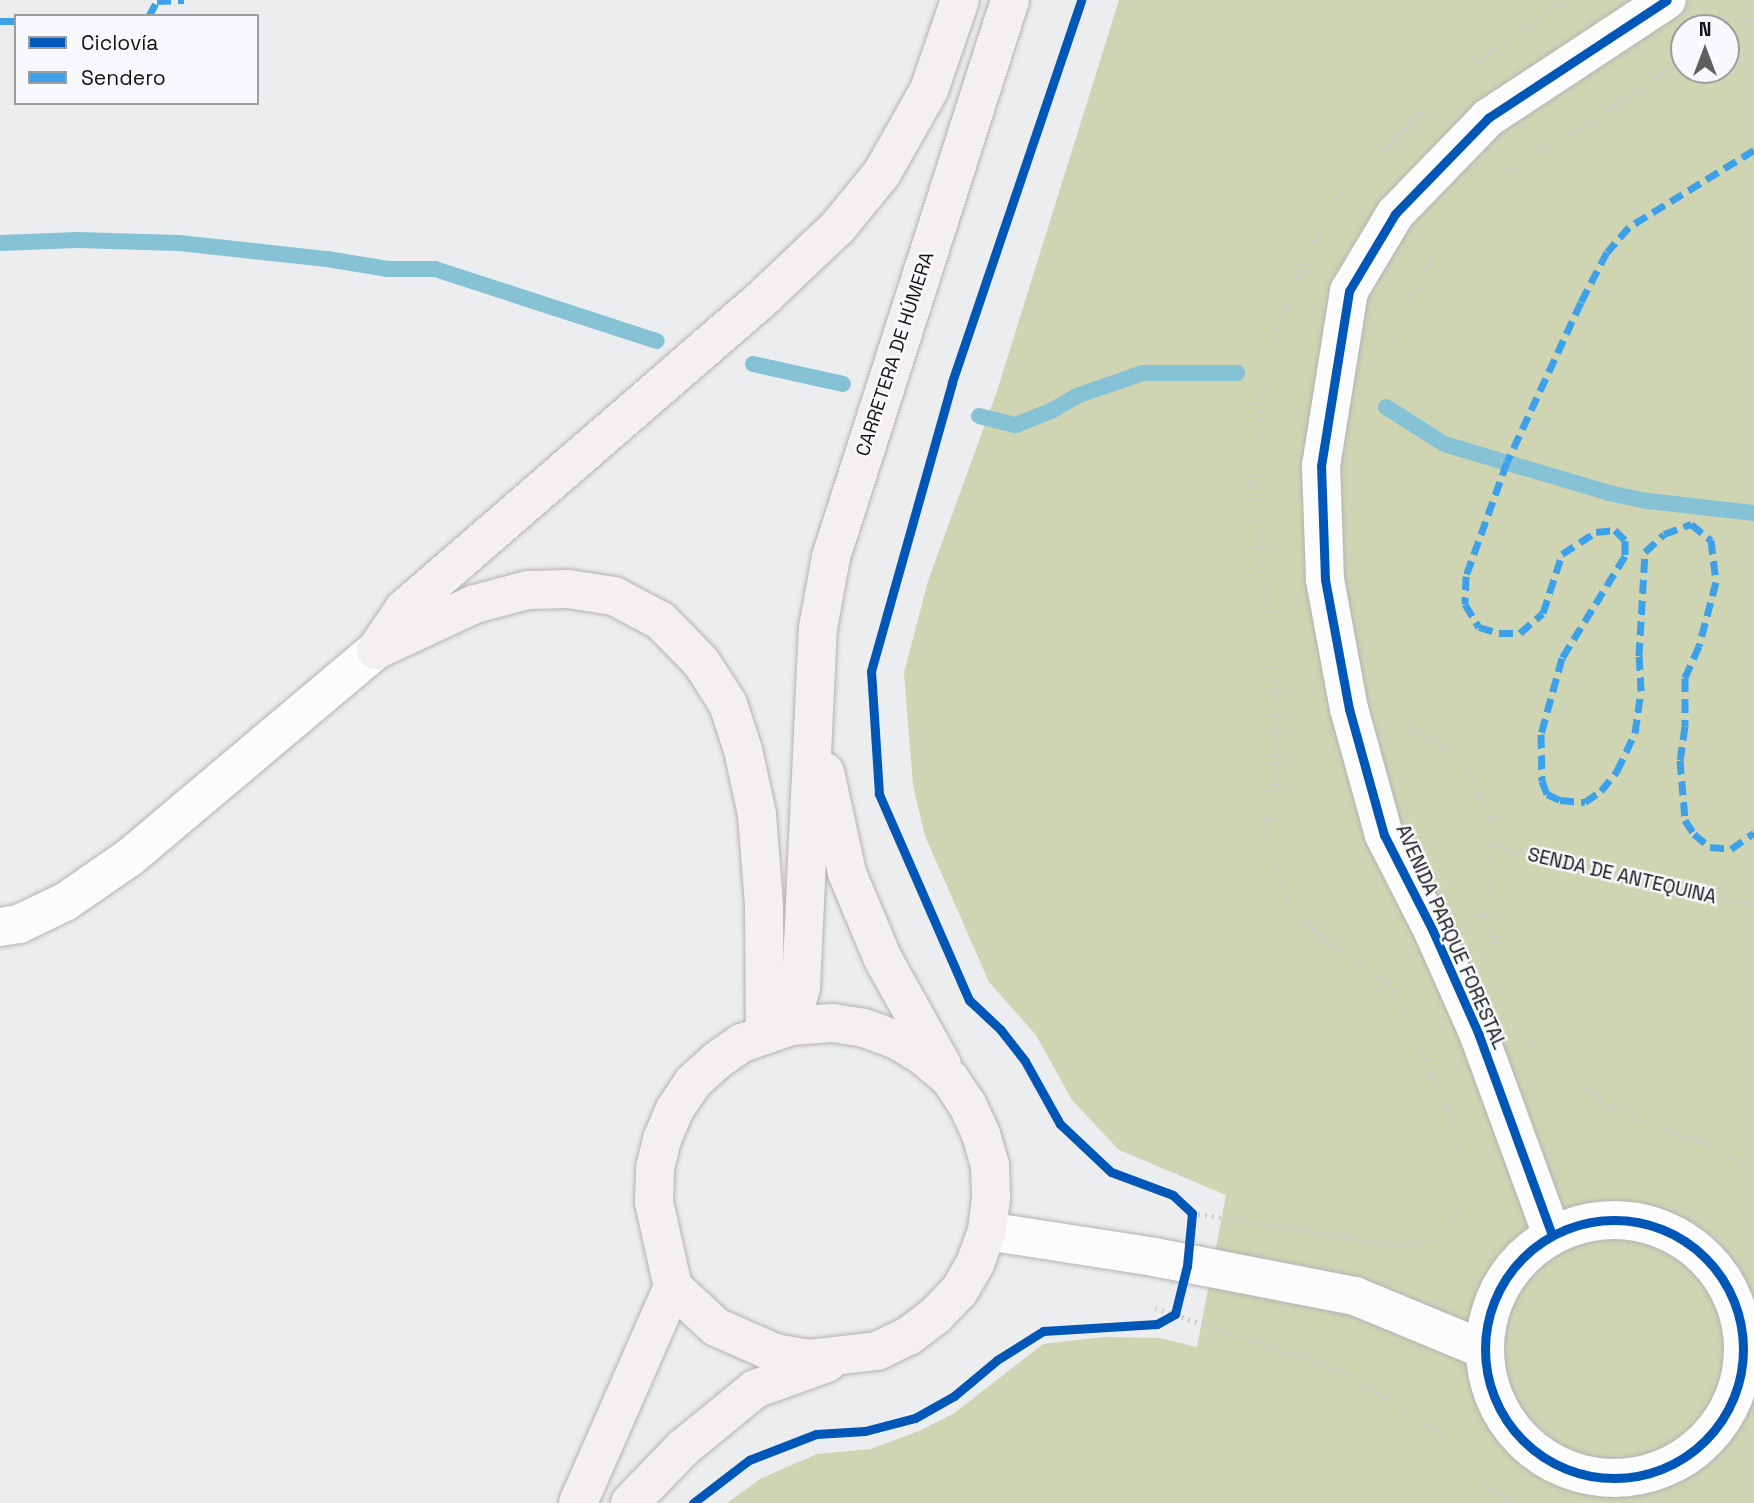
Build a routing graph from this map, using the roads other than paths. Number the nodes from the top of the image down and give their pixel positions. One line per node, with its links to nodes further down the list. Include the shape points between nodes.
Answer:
1 (960, 0): 4 (main road, via 929,90 882,173 838,226 756,304 404,609)
2 (1010, 0): 5 (main road, CARRETERA DE HÚMERA, via 831,557 818,628)
3 (1667, 0): 10 (street, AVENIDA PARQUE FORESTAL, via 1488,118 1395,214 1349,291 1321,466 1325,579 1349,709 1384,835 1479,1035)
4 (376, 650): 6 (street, via 130,857 65,902 19,925); 7 (main road, via 475,604 528,590 568,589 614,596 661,621 701,662 728,704 743,750 757,814)
5 (812, 715): 7 (main road, CARRETERA DE HÚMERA, via 801,987); 8 (main road, CARRETERA DE HÚMERA, via 847,873 883,958)
6 (0, 927)
7 (778, 1030): 8 (main road, via 833,1023 885,1035 923,1056); 11 (main road, via 742,1043 716,1060 693,1082 663,1137 655,1168 654,1202)
8 (950, 1079): 9 (main road, via 981,1134 990,1165)
9 (987, 1231): 12 (street, via 1355,1296); 13 (main road, via 959,1291 935,1316 877,1351)
10 (1552, 1235): 12 (street, via 1515,1264 1502,1283 1485,1327); 14 (street, via 1589,1222 1629,1220 1667,1231 1701,1252 1726,1283 1741,1320 1744,1359 1735,1397 1715,1431)
11 (673, 1287): 13 (main road, via 716,1327 775,1353 809,1359); 15 (main road)
12 (1483, 1349): 14 (street, via 1489,1389 1507,1424 1535,1453 1570,1472)
13 (849, 1355): 16 (main road, via 755,1389 683,1448)
14 (1656, 1489)
15 (578, 1503)
16 (630, 1503)

